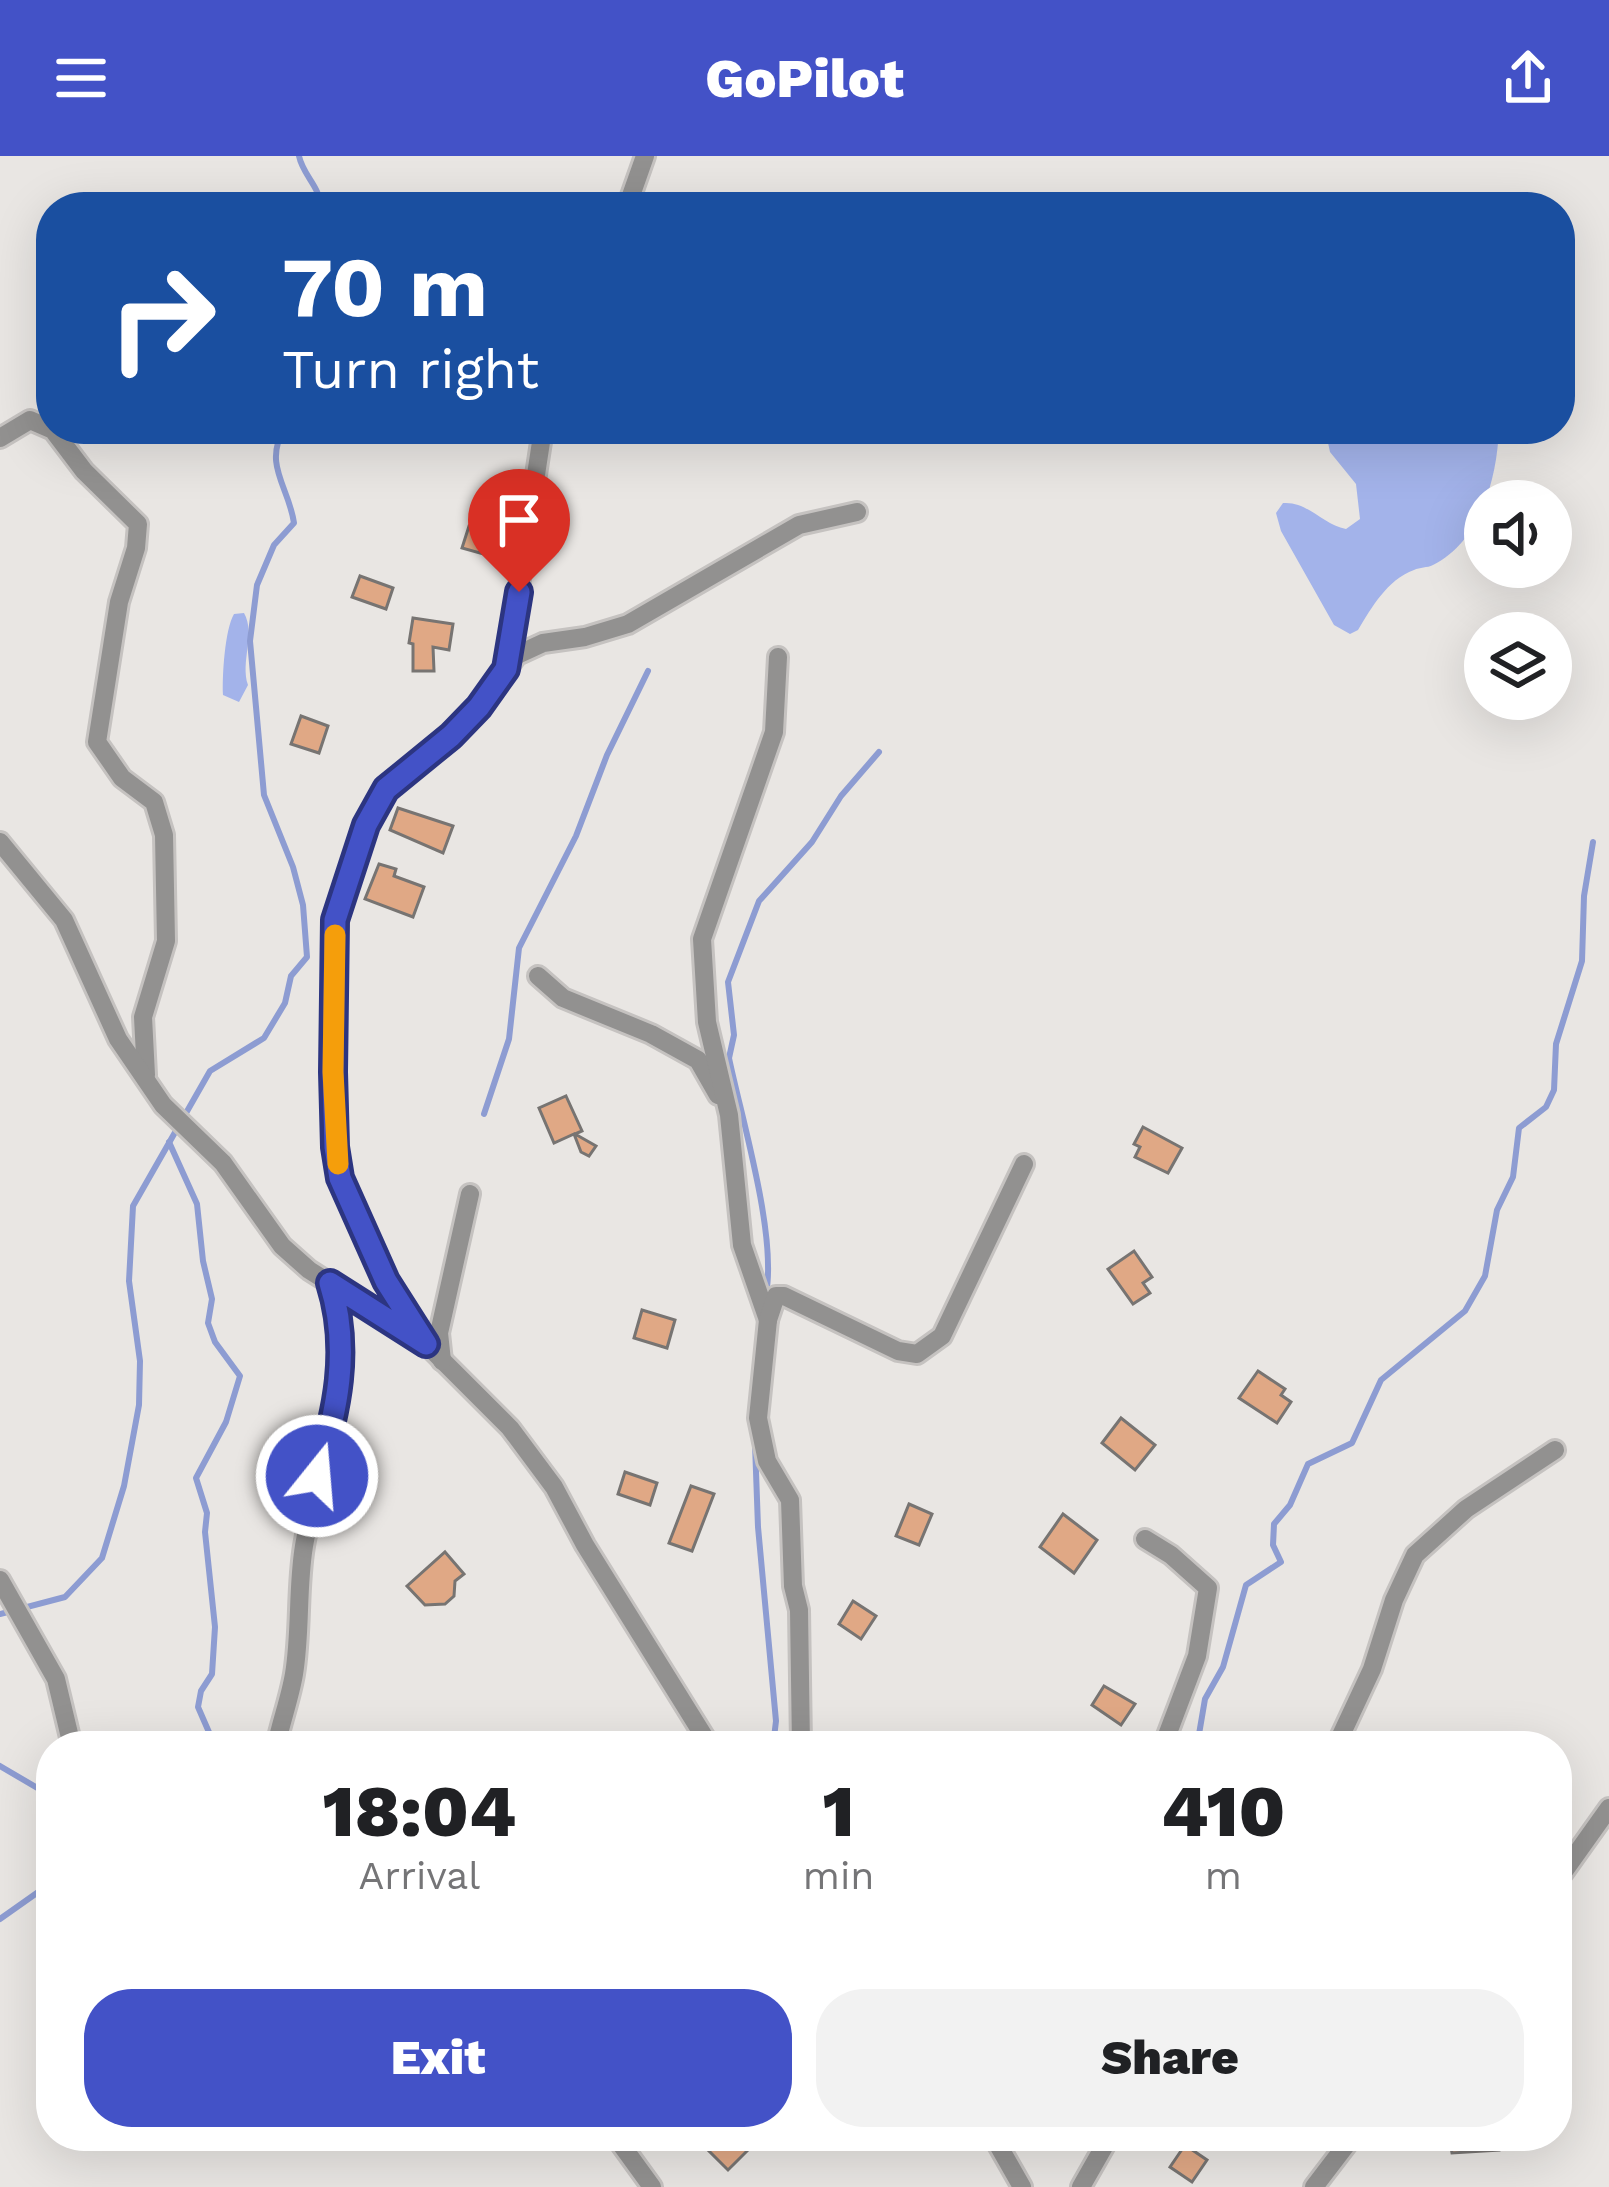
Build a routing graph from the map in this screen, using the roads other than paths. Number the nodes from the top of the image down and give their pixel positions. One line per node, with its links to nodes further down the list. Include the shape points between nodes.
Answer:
1 (645, 156): 2 (street)
2 (632, 192)
3 (36, 423): 4 (street)
4 (0, 438)
5 (63, 444): 12 (street, via 138,524 97,742 122,778 154,802 164,835 166,941 143,1017)
6 (541, 444): 9 (street)
7 (857, 512): 9 (street, via 799,525 628,624 543,643)
8 (778, 657): 13 (street, via 774,732 702,939 707,1022)
9 (506, 669): 18 (street, via 451,736 386,789 335,920 340,1178 386,1281)
10 (0, 842): 12 (street, via 64,920 118,1039)
11 (538, 976): 13 (street, via 563,998 698,1060)
12 (146, 1080): 16 (street, via 223,1163 282,1246)
13 (729, 1115): 17 (street, via 742,1245)
14 (1024, 1164): 17 (street, via 942,1336 929,1347 898,1351 784,1296 776,1296)
15 (470, 1194): 19 (street, via 439,1333)
16 (330, 1283): 18 (street); 24 (street, via 342,1359)
17 (768, 1320): 26 (street, via 758,1418 767,1461 790,1500)
18 (426, 1344): 19 (street)
19 (442, 1360): 25 (street, via 554,1486)
20 (1555, 1450): 28 (street, via 1414,1555)
21 (1145, 1539): 27 (street, via 1208,1588 1197,1656)
22 (0, 1580): 23 (street, via 56,1679)
23 (68, 1731)
24 (280, 1731)
25 (701, 1731)
26 (801, 1731)
27 (1168, 1731)
28 (1343, 1731)
29 (1609, 1808): 30 (street)
30 (1572, 1860)
31 (626, 2151): 35 (street)
32 (1002, 2151): 36 (street)
33 (1101, 2151): 37 (street)
34 (1341, 2151): 38 (street)
35 (652, 2187)
36 (1022, 2187)
37 (1081, 2187)
38 (1314, 2187)

